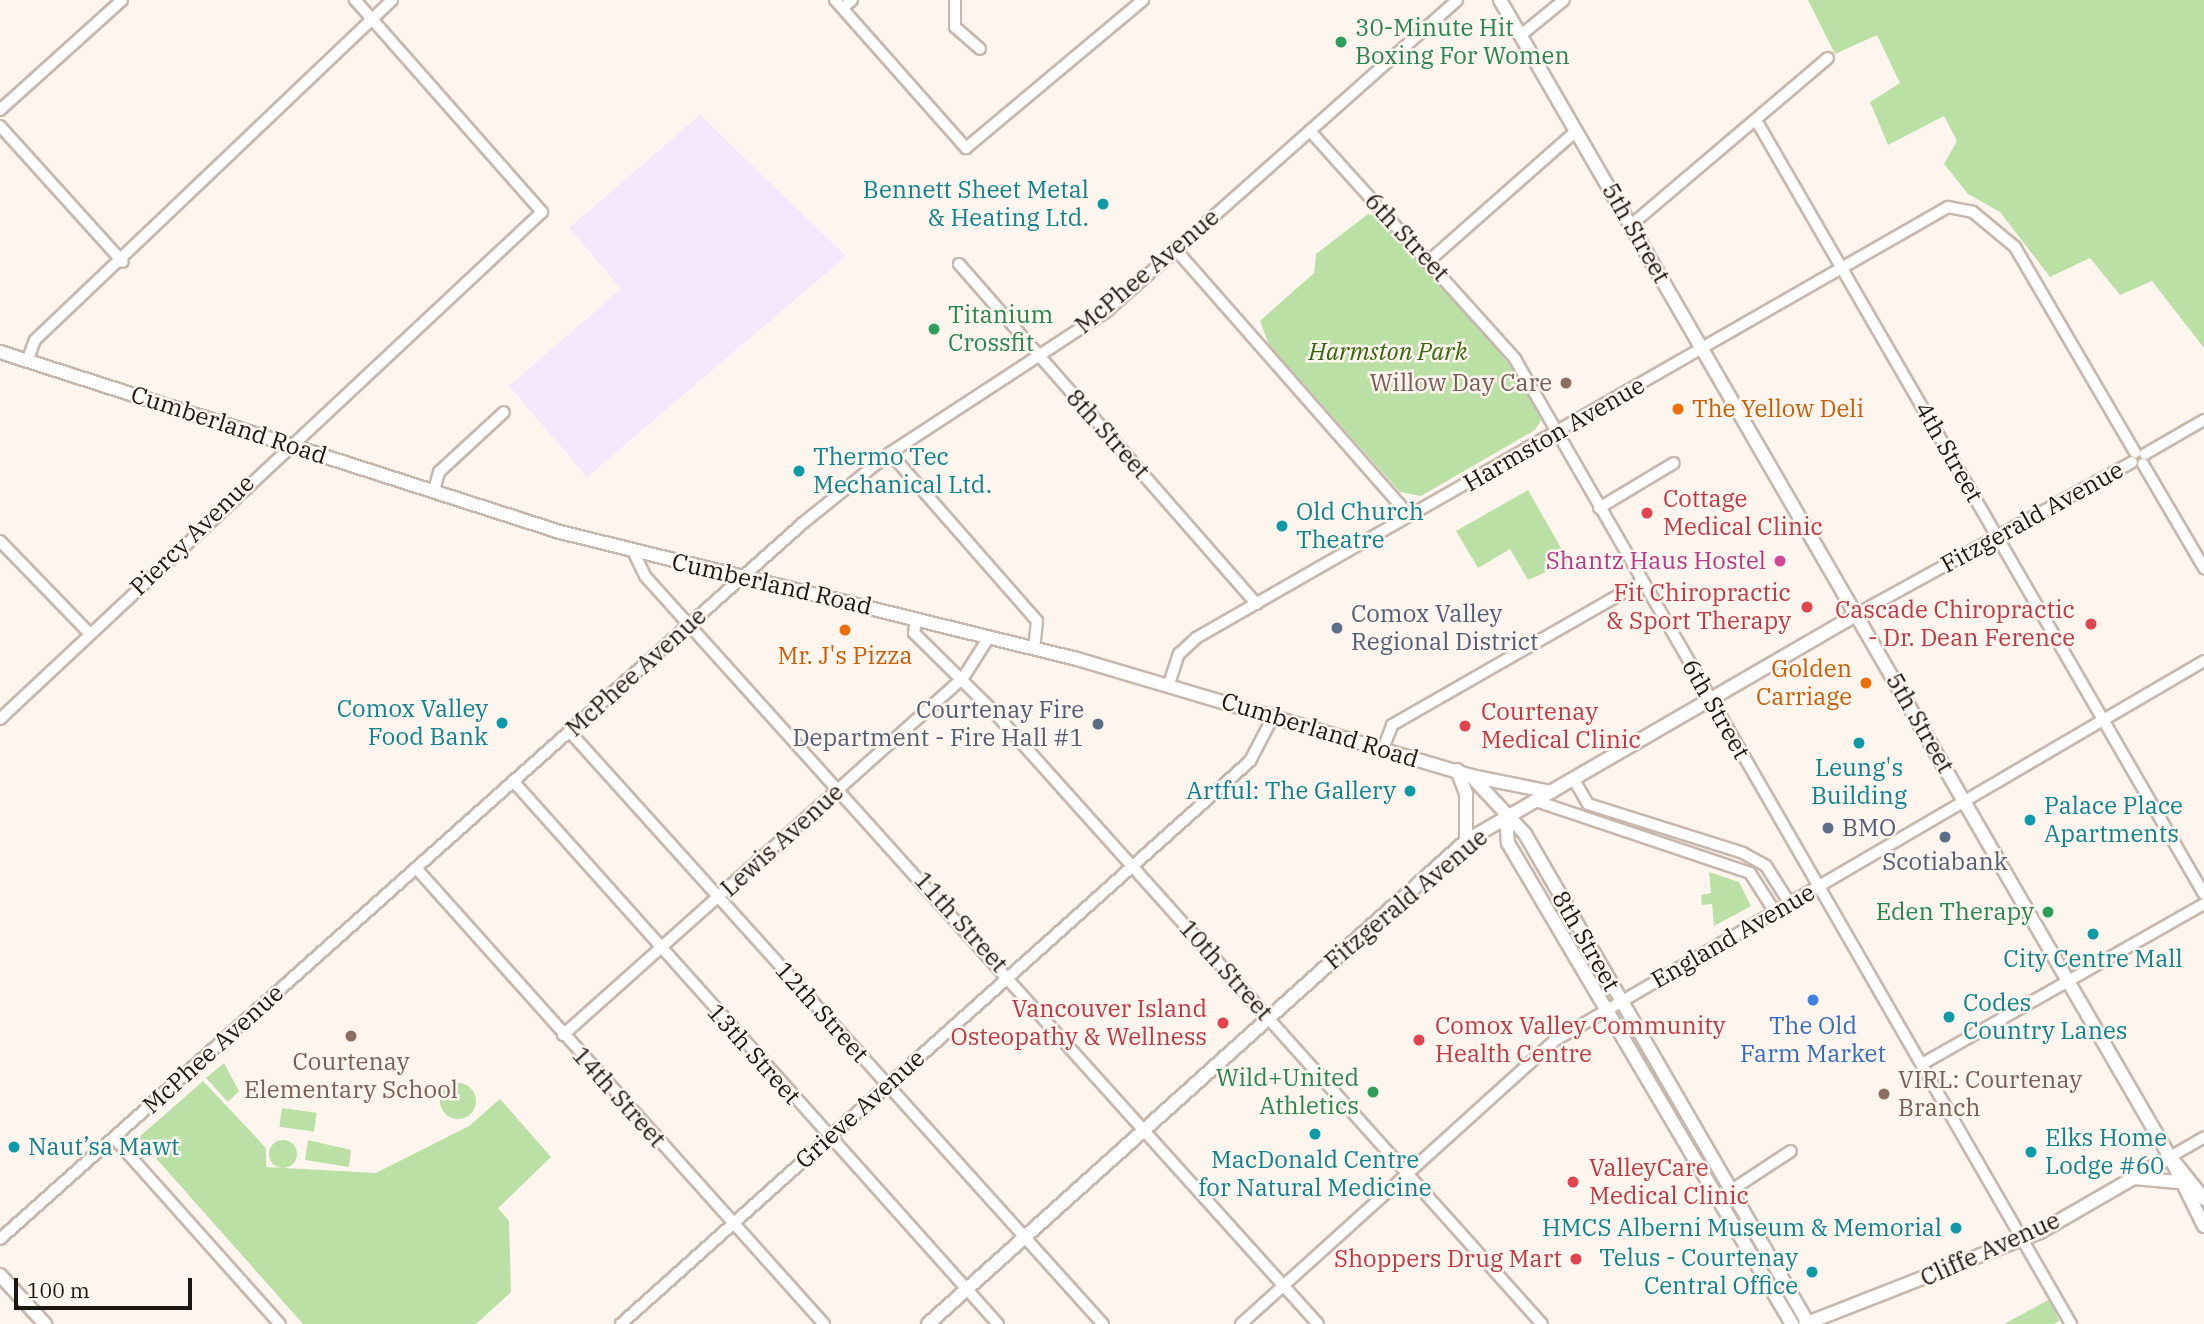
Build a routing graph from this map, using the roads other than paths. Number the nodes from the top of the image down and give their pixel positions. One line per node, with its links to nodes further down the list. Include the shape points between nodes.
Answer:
1 (122, 0): 15 (street)
2 (355, 0): 11 (street)
3 (392, 0): 11 (street)
4 (852, 0): 10 (street)
5 (955, 0): 13 (street, via 955,27)
6 (1143, 0): 10 (street, via 966,148)
7 (1457, 0): 18 (street, McPhee Avenue)
8 (1500, 0): 12 (street, 5th Street)
9 (1564, 0): 12 (street)
10 (839, 4)
11 (372, 20): 23 (street); 33 (street, Piercy Avenue, via 542,212)
12 (1521, 35): 19 (street, 5th Street)
13 (980, 49)
14 (1828, 58): 16 (street)
15 (0, 110)
16 (1756, 120): 20 (street); 25 (street, 4th Street)
17 (0, 126): 23 (street)
18 (1310, 131): 21 (street, McPhee Avenue); 22 (street, 6th Street)
19 (1576, 131): 20 (street, 5th Street); 22 (street)
20 (1631, 225): 26 (street, 5th Street)
21 (1176, 250): 28 (street, McPhee Avenue, via 1107,311); 39 (street)
22 (1431, 259): 32 (street, 6th Street, via 1514,359)
23 (122, 262): 29 (street, via 35,340)
24 (959, 264): 28 (street, 8th Street)
25 (1844, 266): 26 (street, Harmston Avenue); 35 (street, Harmston Avenue, via 1948,207 1961,206 2015,247); 40 (street, 4th Street)
26 (1703, 348): 32 (street, Harmston Avenue); 47 (street, 5th Street)
27 (0, 352): 29 (street, Cumberland Road)
28 (1039, 356): 34 (street, McPhee Avenue); 46 (street, 8th Street)
29 (27, 359): 33 (street, Cumberland Road)
30 (504, 412): 37 (street, via 439,472)
31 (2204, 420): 35 (street, Fitzgerald Avenue)
32 (1558, 434): 38 (street, 6th Street); 39 (street, Harmston Avenue)
33 (290, 445): 37 (street, Cumberland Road); 50 (street, Piercy Avenue)
34 (890, 453): 44 (street, McPhee Avenue); 52 (street, via 1037,621)
35 (2139, 458): 40 (street, Fitzgerald Avenue); 43 (street)
36 (1674, 463): 38 (street)
37 (434, 490): 42 (street, Cumberland Road)
38 (1599, 508): 45 (street, 6th Street)
39 (1409, 515): 46 (street, Harmston Avenue)
40 (1996, 538): 47 (street, Fitzgerald Avenue); 59 (street, 4th Street)
41 (0, 541): 50 (street)
42 (634, 553): 44 (street, Cumberland Road); 49 (street, 11th Street, via 645,576)
43 (2204, 568)
44 (743, 576): 48 (street, Cumberland Road); 49 (street, McPhee Avenue)
45 (1643, 582): 56 (street, 6th Street); 61 (street, via 1392,725)
46 (1256, 604): 55 (street, Harmston Avenue, via 1188,644)
47 (1857, 614): 56 (street, Fitzgerald Avenue); 68 (street, 5th Street)
48 (916, 619): 51 (street, Cumberland Road); 54 (street, 10th Street, via 914,633)
49 (690, 624): 60 (street, McPhee Avenue); 66 (street, 11th Street)
50 (89, 634): 58 (street, Piercy Avenue)
51 (989, 637): 52 (street, Cumberland Road); 54 (street, Lewis Avenue)
52 (1034, 648): 55 (street, Cumberland Road)
53 (2204, 661): 59 (street, England Avenue)
54 (963, 678): 66 (street, Lewis Avenue); 72 (street, 10th Street)
55 (1169, 684): 57 (street, Cumberland Road)
56 (1710, 700): 64 (street, Fitzgerald Avenue); 74 (street, 6th Street)
57 (1273, 717): 61 (street, Cumberland Road); 72 (street, Grieve Avenue, via 1258,755)
58 (0, 719)
59 (2102, 722): 68 (street, England Avenue); 75 (street, 4th Street)
60 (569, 731): 65 (street, McPhee Avenue); 76 (street, 12th Street)
61 (1383, 749): 62 (street, Cumberland Road)
62 (1457, 771): 63 (street, Cumberland Road); 71 (street, via 1466,794)
63 (1471, 776): 67 (street, Cumberland Road); 70 (street, 8th Street)
64 (1573, 778): 67 (street, Fitzgerald Avenue); 77 (street, via 1588,804 1743,853 1766,866)
65 (513, 781): 73 (street, McPhee Avenue); 80 (street, 13th Street)
66 (841, 788): 76 (street, Lewis Avenue); 81 (street, 11th Street)
67 (1551, 792): 69 (street, Fitzgerald Avenue)
68 (1965, 800): 74 (street, England Avenue); 82 (street, 5th Street)
69 (1536, 801): 70 (street, Fitzgerald Avenue); 79 (street, via 1750,873)
70 (1506, 817): 71 (street, Fitzgerald Avenue); 83 (street, 8th Street, via 1525,834); 84 (street, 8th Street, via 1508,843)
71 (1466, 841): 85 (street, Fitzgerald Avenue)
72 (1133, 865): 81 (street, Grieve Avenue); 85 (street, 10th Street)
73 (416, 868): 86 (street, 14th Street); 92 (street, McPhee Avenue)
74 (1821, 886): 77 (street, England Avenue); 87 (street, 6th Street)
75 (2204, 894)
76 (718, 896): 80 (street, Lewis Avenue); 88 (street, 12th Street)
77 (1790, 904): 79 (street, England Avenue)
78 (2204, 904): 82 (street)
79 (1775, 912): 83 (street, England Avenue)
80 (660, 948): 86 (street, Lewis Avenue); 90 (street, 13th Street)
81 (1009, 975): 88 (street, Grieve Avenue); 89 (street, 11th Street)
82 (2069, 978): 87 (street); 94 (street, 5th Street)
83 (1620, 1001): 84 (street, England Avenue); 98 (street, 8th Street)
84 (1607, 1009): 95 (street, England Avenue, via 1554,1041); 99 (street, 8th Street)
85 (1269, 1017): 89 (street, Fitzgerald Avenue); 95 (street, 10th Street)
86 (563, 1035): 101 (street, 14th Street)
87 (1924, 1063): 104 (street, 6th Street)
88 (888, 1085): 90 (street, Grieve Avenue); 103 (street, 12th Street)
89 (1146, 1129): 103 (street, Fitzgerald Avenue); 107 (street, 11th Street)
90 (829, 1136): 101 (street, Grieve Avenue); 108 (street, 13th Street)
91 (2204, 1136): 94 (street, Cliffe Avenue)
92 (114, 1138): 105 (street, McPhee Avenue); 112 (street)
93 (1791, 1151): 98 (street)
94 (2170, 1157): 96 (street, Cliffe Avenue); 97 (street, 5th Street); 100 (street, 5th Street)
95 (1407, 1175): 107 (street, England Avenue); 119 (street, 10th Street)
96 (2134, 1178): 97 (street); 104 (street, Cliffe Avenue)
97 (2178, 1182): 102 (street, 5th Street)
98 (1732, 1188): 99 (street); 110 (street, 8th Street)
99 (1718, 1199): 120 (street, 8th Street)
100 (2204, 1199)
101 (733, 1223): 109 (street, Grieve Avenue); 113 (street, 14th Street)
102 (2204, 1226)
103 (1026, 1237): 108 (street, Fitzgerald Avenue); 116 (street, 12th Street)
104 (2024, 1238): 110 (street, Cliffe Avenue); 121 (street, 6th Street)
105 (0, 1239)
106 (0, 1275): 111 (street)
107 (1285, 1286): 117 (street, England Avenue); 118 (street, 11th Street)
108 (965, 1288): 114 (street, Fitzgerald Avenue); 115 (street, 13th Street)
109 (623, 1323)
110 (1807, 1323)
111 (45, 1324)
112 (280, 1324)
113 (824, 1324)
114 (928, 1324)
115 (998, 1324)
116 (1103, 1324)
117 (1241, 1324)
118 (1318, 1324)
119 (1542, 1324)
120 (1792, 1324)
121 (2071, 1324)

